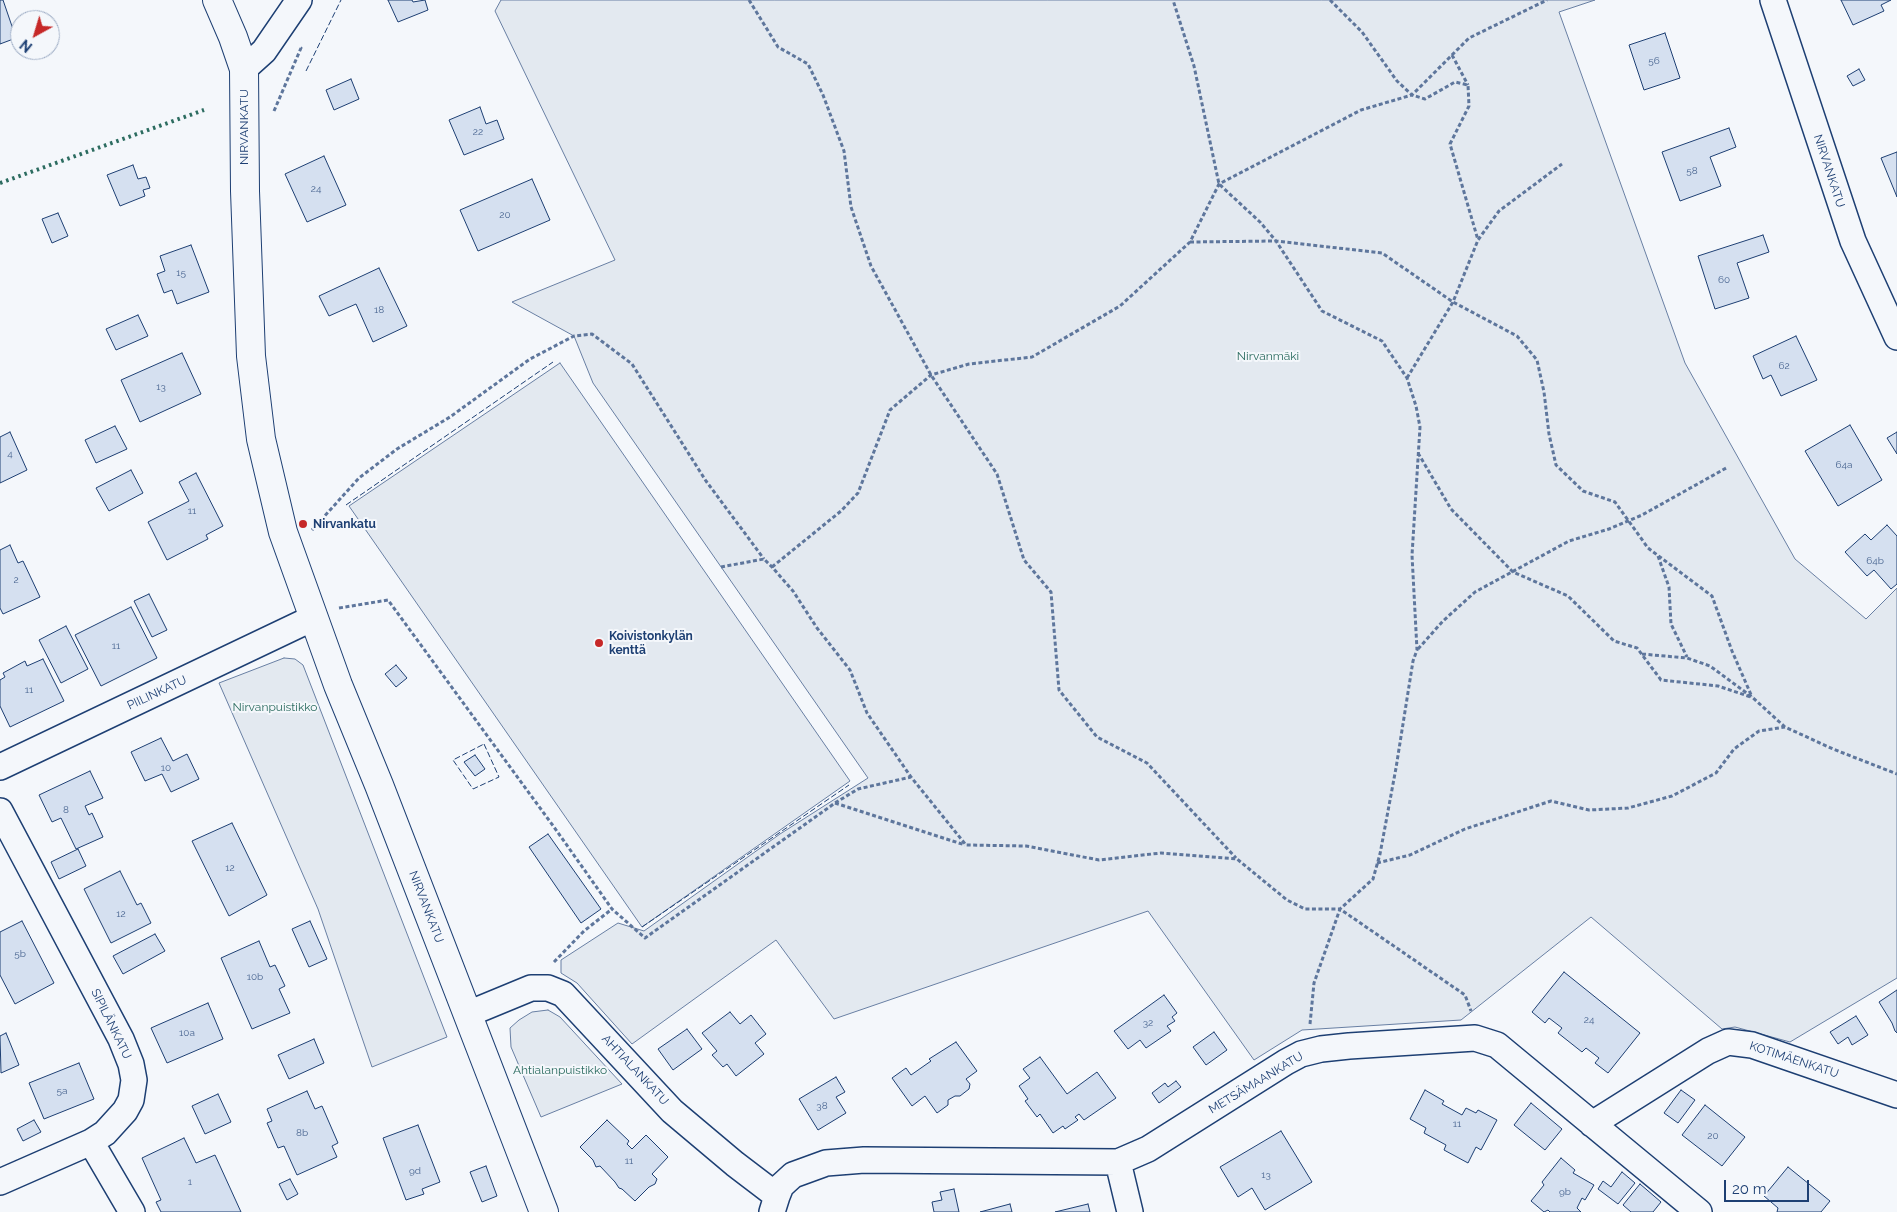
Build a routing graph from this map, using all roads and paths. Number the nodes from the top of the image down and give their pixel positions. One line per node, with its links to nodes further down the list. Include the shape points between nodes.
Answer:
1 (217, 0): 10 (street, NIRVANKATU)
2 (299, 0): 8 (street)
3 (749, 0): 22 (path, via 778,47 808,64 844,151 851,208 871,266)
4 (1173, 0): 15 (path, via 1194,66)
5 (1330, 0): 12 (path, via 1362,32 1397,81)
6 (1547, 0): 9 (path, via 1469,38)
7 (1773, 0): 19 (street, NIRVANKATU, via 1853,241)
8 (279, 31): 10 (street, via 264,51); 13 (path, via 301,48)
9 (1452, 55): 11 (path); 12 (path)
10 (244, 69): 27 (street, NIRVANKATU, via 251,356 261,439)
11 (1468, 86): 12 (path, via 1456,82 1425,99); 16 (path, via 1469,106 1450,144)
12 (1412, 95): 15 (path, via 1361,110)
13 (273, 113)
14 (1562, 164): 16 (path, via 1499,211)
15 (1219, 184): 17 (path); 18 (path)
16 (1478, 240): 20 (path)
17 (1276, 241): 18 (path); 20 (path, via 1382,253); 23 (path, via 1322,311 1382,341)
18 (1190, 242): 22 (path, via 1120,306 1032,357 969,364)
19 (1887, 293): 21 (street, NIRVANKATU)
20 (1452, 302): 23 (path); 26 (path, via 1517,336 1536,360 1556,465 1583,491 1614,502)
21 (1897, 337)
22 (931, 375): 31 (path, via 890,410 858,493 841,511); 45 (path, via 997,474 1024,560 1052,592 1059,690 1097,737 1147,763)
23 (1407, 378): 24 (path, via 1420,428)
24 (1418, 453): 32 (path, via 1451,509); 34 (path, via 1412,555)
25 (1728, 467): 26 (path)
26 (1629, 520): 28 (path, via 1648,548); 32 (path, via 1569,541)
27 (291, 553): 29 (path, via 359,478 397,449 450,417 530,359 574,336 592,334 632,364 706,481); 33 (street, NIRVANKATU)
28 (1657, 555): 36 (path, via 1669,588 1671,624); 37 (path, via 1712,596)
29 (764, 559): 30 (path); 31 (path)
30 (721, 567)
31 (772, 567): 41 (path, via 850,670 867,713)
32 (1513, 572): 34 (path, via 1475,592); 35 (path, via 1568,596 1614,642 1637,648)
33 (313, 618): 39 (street, PIILINKATU); 47 (path, via 335,609 388,600); 51 (street, NIRVANKATU)
34 (1417, 650): 46 (path)
35 (1642, 654): 36 (path); 37 (path, via 1661,680 1718,686)
36 (1687, 658): 37 (path, via 1710,666)
37 (1752, 697): 38 (path)
38 (1785, 727): 40 (path); 46 (path, via 1759,731 1734,749 1716,773 1672,796 1628,808 1589,810 1551,801 1465,829 1410,855)
39 (0, 767)
40 (1897, 774)
41 (911, 777): 42 (path, via 858,789); 44 (path)
42 (835, 803): 44 (path); 47 (path, via 645,938)
43 (0, 811): 55 (street, SIPILÄNKATU, via 122,1039 131,1064 134,1080 131,1100 112,1127)
44 (966, 845): 45 (path, via 1026,846 1100,860 1161,853)
45 (1237, 859): 48 (path, via 1286,900 1305,909)
46 (1378, 863): 48 (path, via 1373,879)
47 (612, 909): 49 (path, via 554,960)
48 (1340, 909): 50 (path); 52 (path, via 1314,983)
49 (548, 988): 51 (street, via 531,988); 58 (street, AHTIALANKATU, via 563,994 574,1004 679,1118)
50 (1465, 995)
51 (468, 1014): 60 (street, NIRVANKATU)
52 (1308, 1052): 54 (street, METSÄMAANKATU, via 1321,1048 1475,1038 1497,1045); 56 (street, METSÄMAANKATU, via 1286,1062 1148,1149)
53 (1897, 1095): 54 (street, KOTIMÄENKATU, via 1752,1045 1728,1042 1708,1051)
54 (1592, 1124): 62 (street, METSÄMAANKATU)
55 (91, 1142): 57 (street, SIPILÄNKATU); 59 (street)
56 (1118, 1162): 58 (street, METSÄMAANKATU, via 826,1162 793,1175 781,1186); 61 (street)
57 (0, 1182)
58 (775, 1204)
59 (132, 1212)
60 (544, 1212)
61 (1130, 1212)
62 (1699, 1212)

